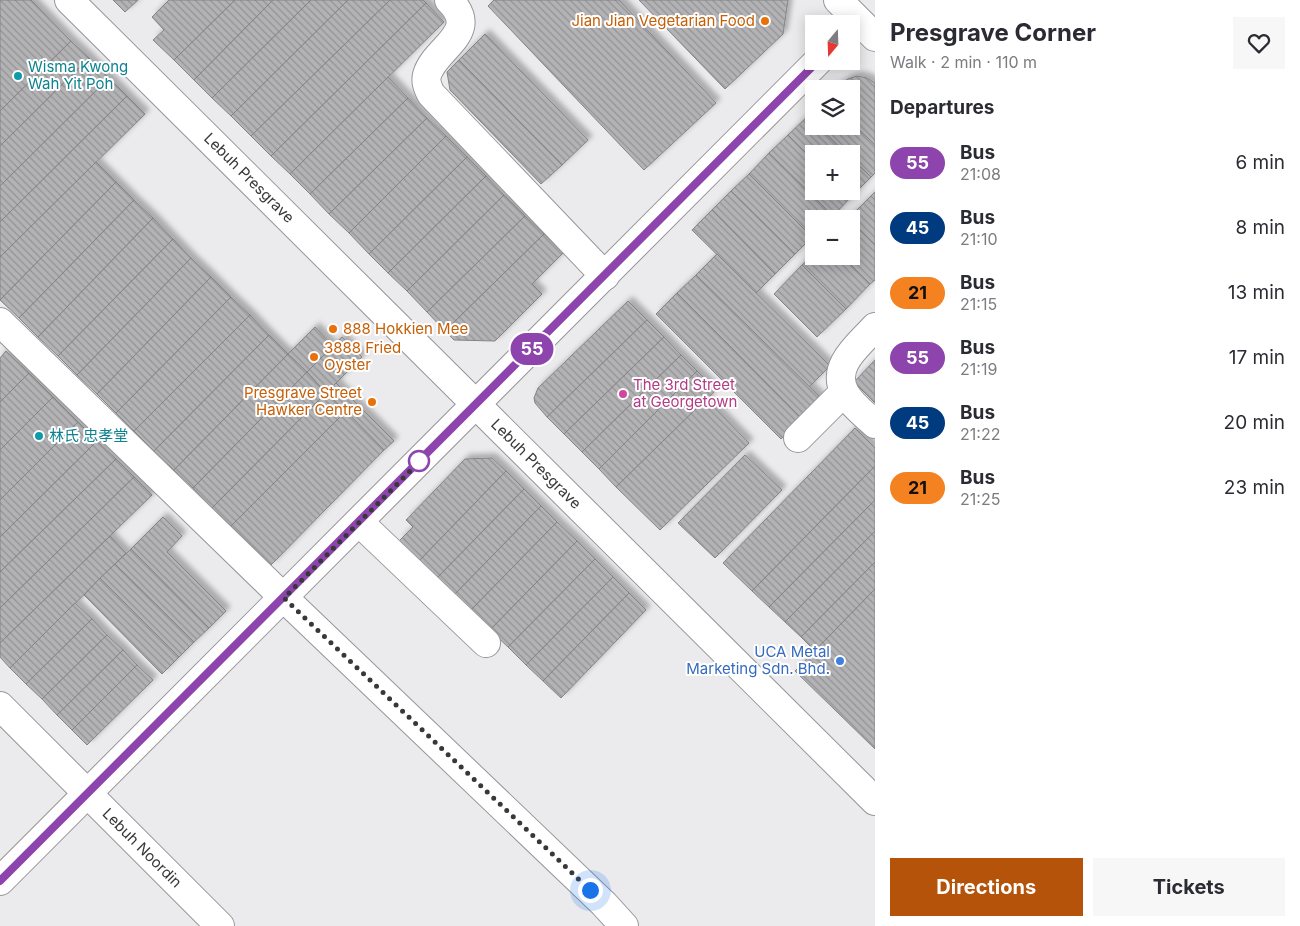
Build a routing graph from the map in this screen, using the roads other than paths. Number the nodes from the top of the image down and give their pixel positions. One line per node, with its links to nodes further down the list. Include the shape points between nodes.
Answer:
1 (69, 0): 10 (street, Lebuh Presgrave)
2 (450, 0): 6 (street, via 457,7 461,25 426,76 431,94)
3 (838, 0): 4 (street)
4 (865, 23)
5 (809, 70): 6 (street)
6 (604, 276): 10 (street)
7 (0, 322): 14 (street)
8 (875, 327): 9 (street, via 852,352)
9 (843, 380): 11 (street); 12 (street)
10 (476, 404): 13 (street); 18 (street, Lebuh Presgrave)
11 (875, 424)
12 (798, 438)
13 (358, 522): 14 (street); 15 (street)
14 (284, 598): 17 (street); 21 (street)
15 (486, 643)
16 (0, 706): 17 (street, Lebuh Noordin)
17 (87, 794): 19 (street); 20 (street, Lebuh Noordin)
18 (875, 801)
19 (0, 881)
20 (220, 926)
21 (624, 926)

